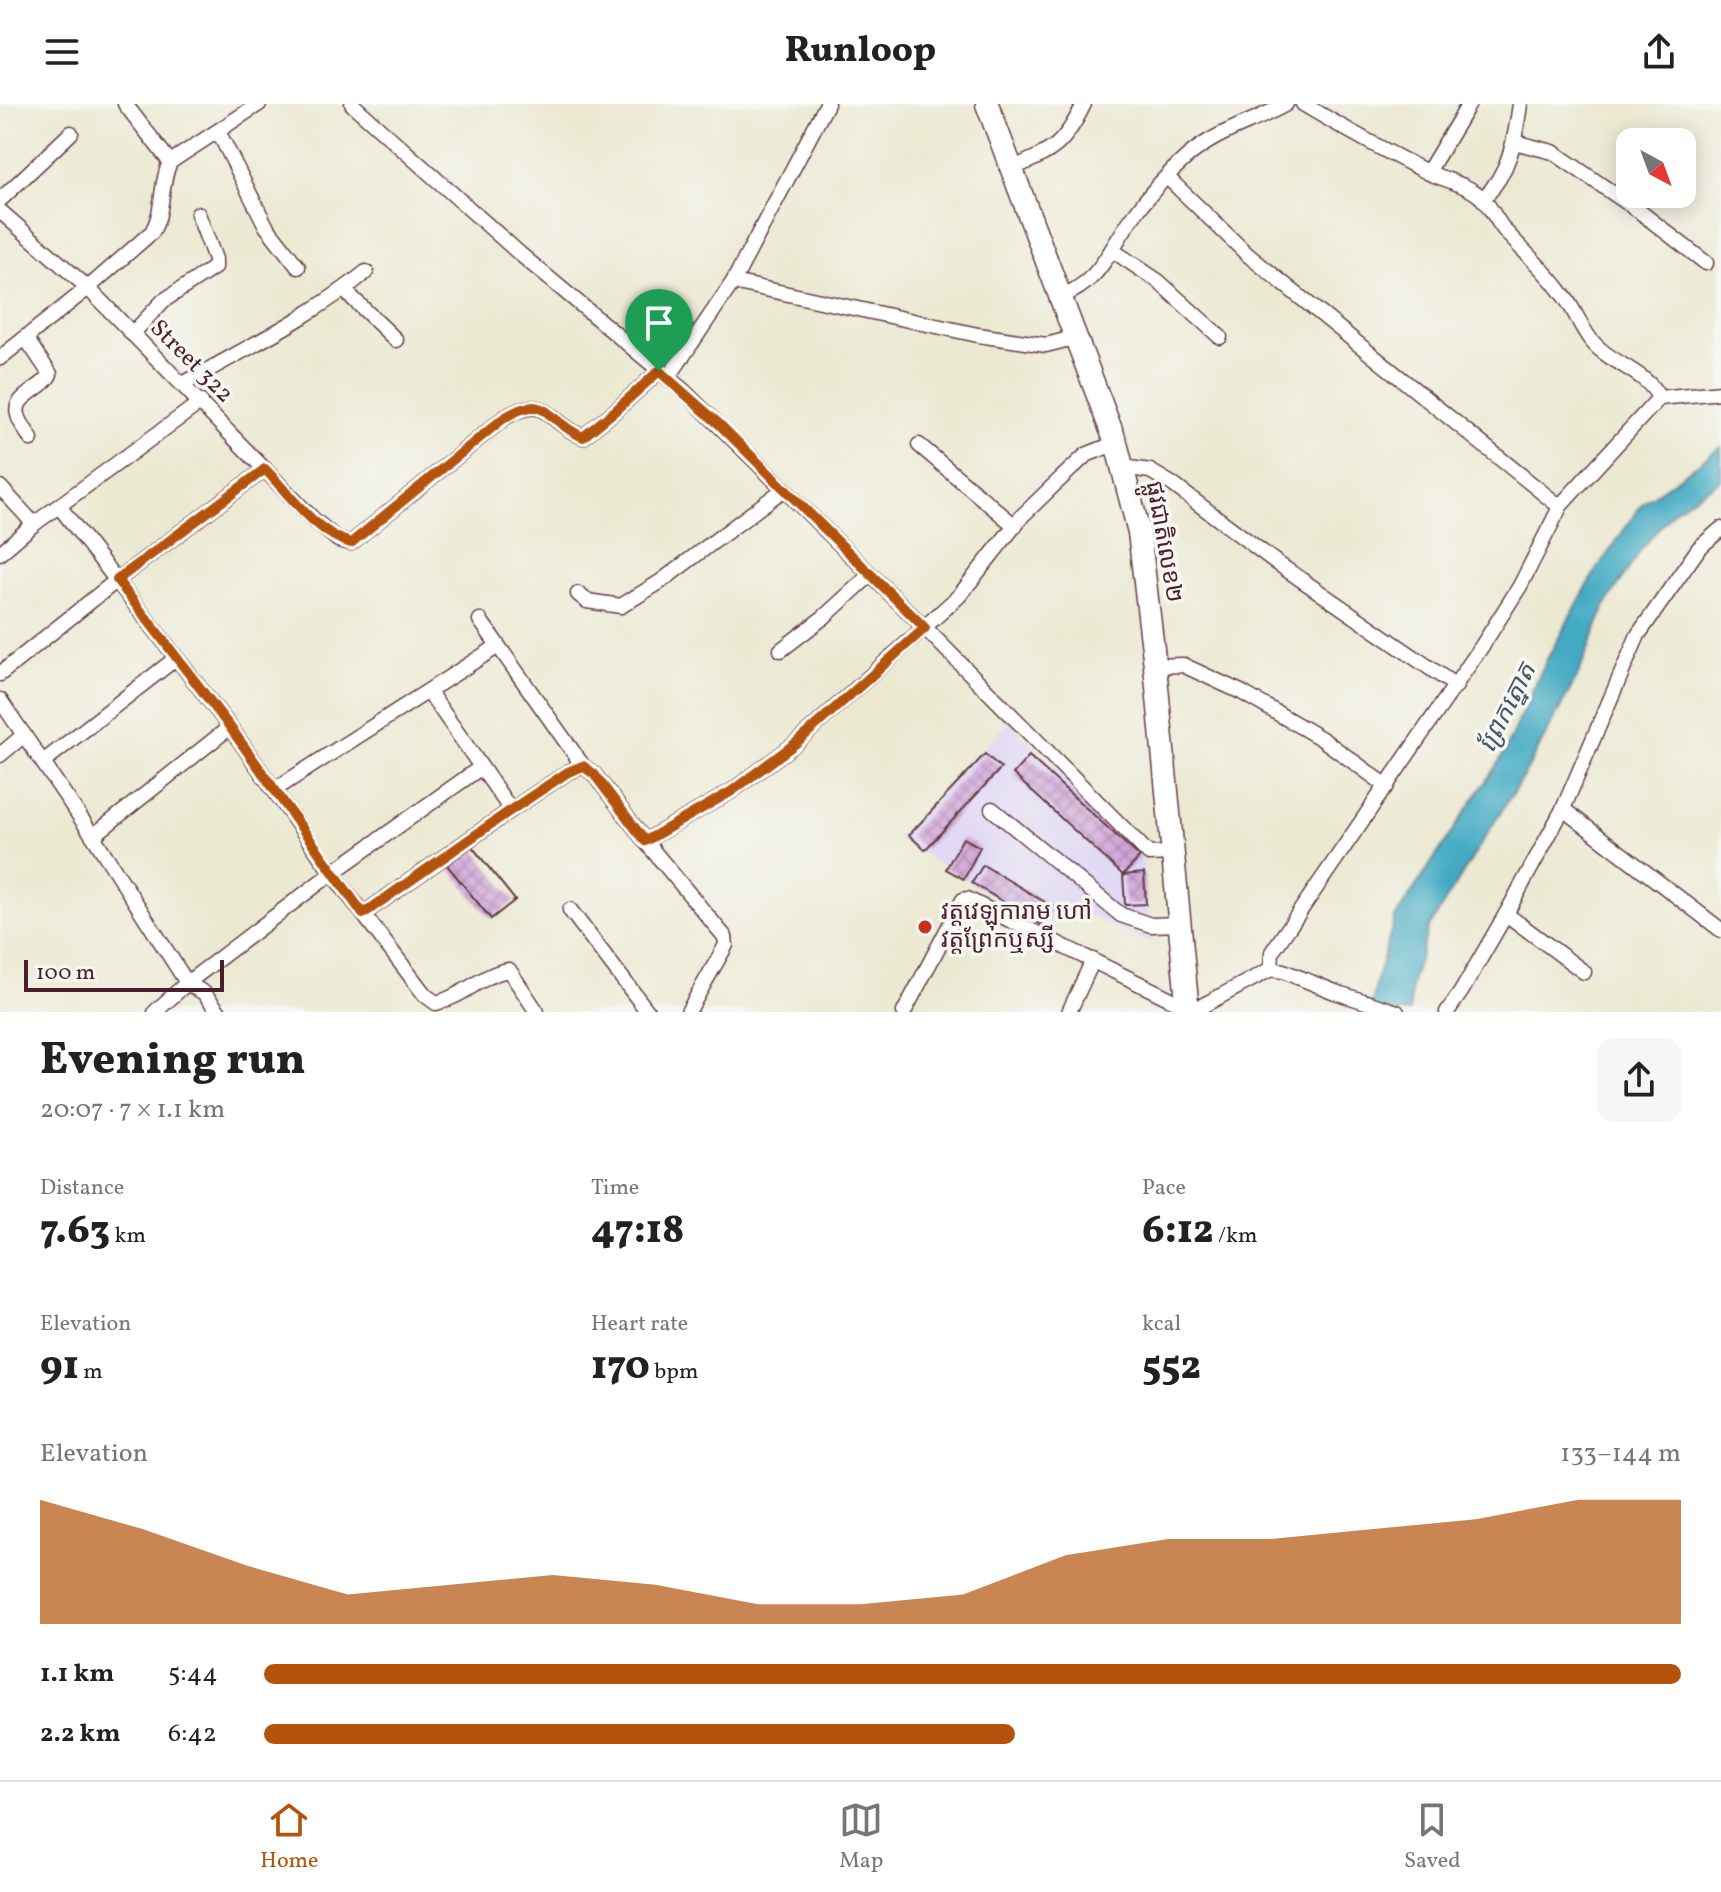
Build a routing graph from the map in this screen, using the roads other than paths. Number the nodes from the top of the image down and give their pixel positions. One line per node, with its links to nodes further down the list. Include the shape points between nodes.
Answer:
1 (125, 104): 14 (street)
2 (259, 104): 11 (street)
3 (352, 104): 36 (street)
4 (827, 104): 26 (street)
5 (987, 104): 15 (highway, ផ្លូវជាតិលេខ២)
6 (1084, 104): 15 (street, via 1062,142)
7 (1286, 104): 17 (street, via 1220,134)
8 (1303, 104): 16 (street)
9 (1469, 104): 16 (street)
10 (1520, 104): 13 (street)
11 (218, 131): 14 (street); 24 (street, via 266,226)
12 (71, 133): 19 (street)
13 (1514, 142): 18 (street, via 1497,185); 23 (street, via 1553,152)
14 (170, 162): 27 (street, via 152,232)
15 (1011, 169): 29 (highway, ផ្លូវជាតិលេខ២)
16 (1428, 172): 18 (street)
17 (1167, 177): 22 (street); 48 (street, via 1334,327)
18 (1483, 199): 39 (street, via 1505,232 1563,294 1591,340 1611,360 1643,378)
19 (0, 200)
20 (0, 211): 27 (street, Street 322)
21 (198, 214): 30 (street, via 215,267 163,301)
22 (1112, 250): 29 (street, via 1078,291); 33 (street, via 1158,281)
23 (1706, 263)
24 (298, 267)
25 (366, 272): 28 (street)
26 (733, 282): 32 (street, via 978,335 1046,345); 36 (street)
27 (88, 288): 30 (street, Street 322); 31 (street)
28 (344, 290): 34 (street); 37 (street)
29 (1061, 296): 32 (highway, ផ្លូវជាតិលេខ២)
30 (132, 334): 37 (street, Street 322)
31 (25, 337): 35 (street); 41 (street, via 50,374 17,407)
32 (1077, 337): 42 (highway, ផ្លូវជាតិលេខ២)
33 (1220, 337)
34 (396, 340)
35 (0, 358)
36 (663, 375): 45 (street, Street 322, via 583,437 537,406 524,406 351,543 338,540 313,519); 47 (street)
37 (183, 384): 40 (street, Street 322)
38 (1721, 392): 39 (street)
39 (1659, 398): 48 (street)
40 (201, 402): 45 (street, Street 322); 49 (street)
41 (31, 439)
42 (1116, 443): 44 (highway, ផ្លូវជាតិលេខ២); 51 (street, via 1086,455)
43 (919, 445): 51 (street)
44 (1123, 467): 62 (highway, ផ្លូវជាតិលេខ២, via 1139,532); 64 (street, via 1150,471 1172,484)
45 (265, 469): 55 (street)
46 (0, 487): 50 (street)
47 (784, 489): 54 (street); 56 (street, via 621,606 587,601)
48 (1561, 505): 64 (street, via 1520,586)
49 (59, 506): 50 (street); 55 (street)
50 (34, 524): 53 (street)
51 (1015, 526): 58 (street, via 959,596)
52 (1721, 529): 76 (street, via 1699,548 1638,635)
53 (0, 553)
54 (870, 575): 58 (street); 60 (street)
55 (117, 580): 61 (street); 63 (street)
56 (578, 594)
57 (480, 620): 59 (street)
58 (925, 628): 79 (street, via 796,743 732,791); 80 (street, via 1149,854)
59 (498, 646): 65 (street); 71 (street)
60 (781, 650)
61 (175, 659): 67 (street); 70 (street)
62 (1155, 666): 73 (street, via 1183,665 1241,692 1322,739); 80 (highway, ផ្លូវជាតិលេខ២)
63 (0, 674)
64 (1456, 686): 73 (street)
65 (429, 692): 72 (street); 74 (street)
66 (0, 700): 68 (street)
67 (230, 727): 74 (street); 78 (street)
68 (24, 735): 69 (street); 70 (street)
69 (0, 755)
70 (43, 762): 78 (street)
71 (583, 766): 77 (street); 79 (street)
72 (480, 768): 77 (street); 81 (street)
73 (1387, 786): 88 (street, via 1272,952)
74 (274, 790): 81 (street)
75 (992, 809): 85 (street, via 1121,915 1151,925)
76 (1563, 809): 84 (street); 86 (street)
77 (511, 810): 83 (street)
78 (93, 836): 90 (street)
79 (645, 841): 96 (street, via 725,937 726,945)
80 (1171, 853): 85 (highway, ផ្លូវជាតិលេខ២)
81 (332, 873): 83 (street); 90 (street)
82 (570, 910): 95 (street)
83 (363, 914): 94 (street, via 436,1003 493,972 509,970)
84 (1506, 914): 89 (street); 100 (street)
85 (1179, 924): 91 (highway, ផ្លូវជាតិលេខ២)
86 (1721, 930)
87 (1093, 960): 91 (street); 97 (street, via 963,900); 98 (street)
88 (1271, 969): 91 (street); 99 (street)
89 (1584, 972)
90 (187, 983): 92 (street); 93 (street, via 204,993)
91 (1187, 1010)
92 (155, 1012)
93 (219, 1012)
94 (537, 1012)
95 (648, 1012)
96 (688, 1012)
97 (904, 1012)
98 (1069, 1012)
99 (1397, 1012)
100 (1447, 1012)

